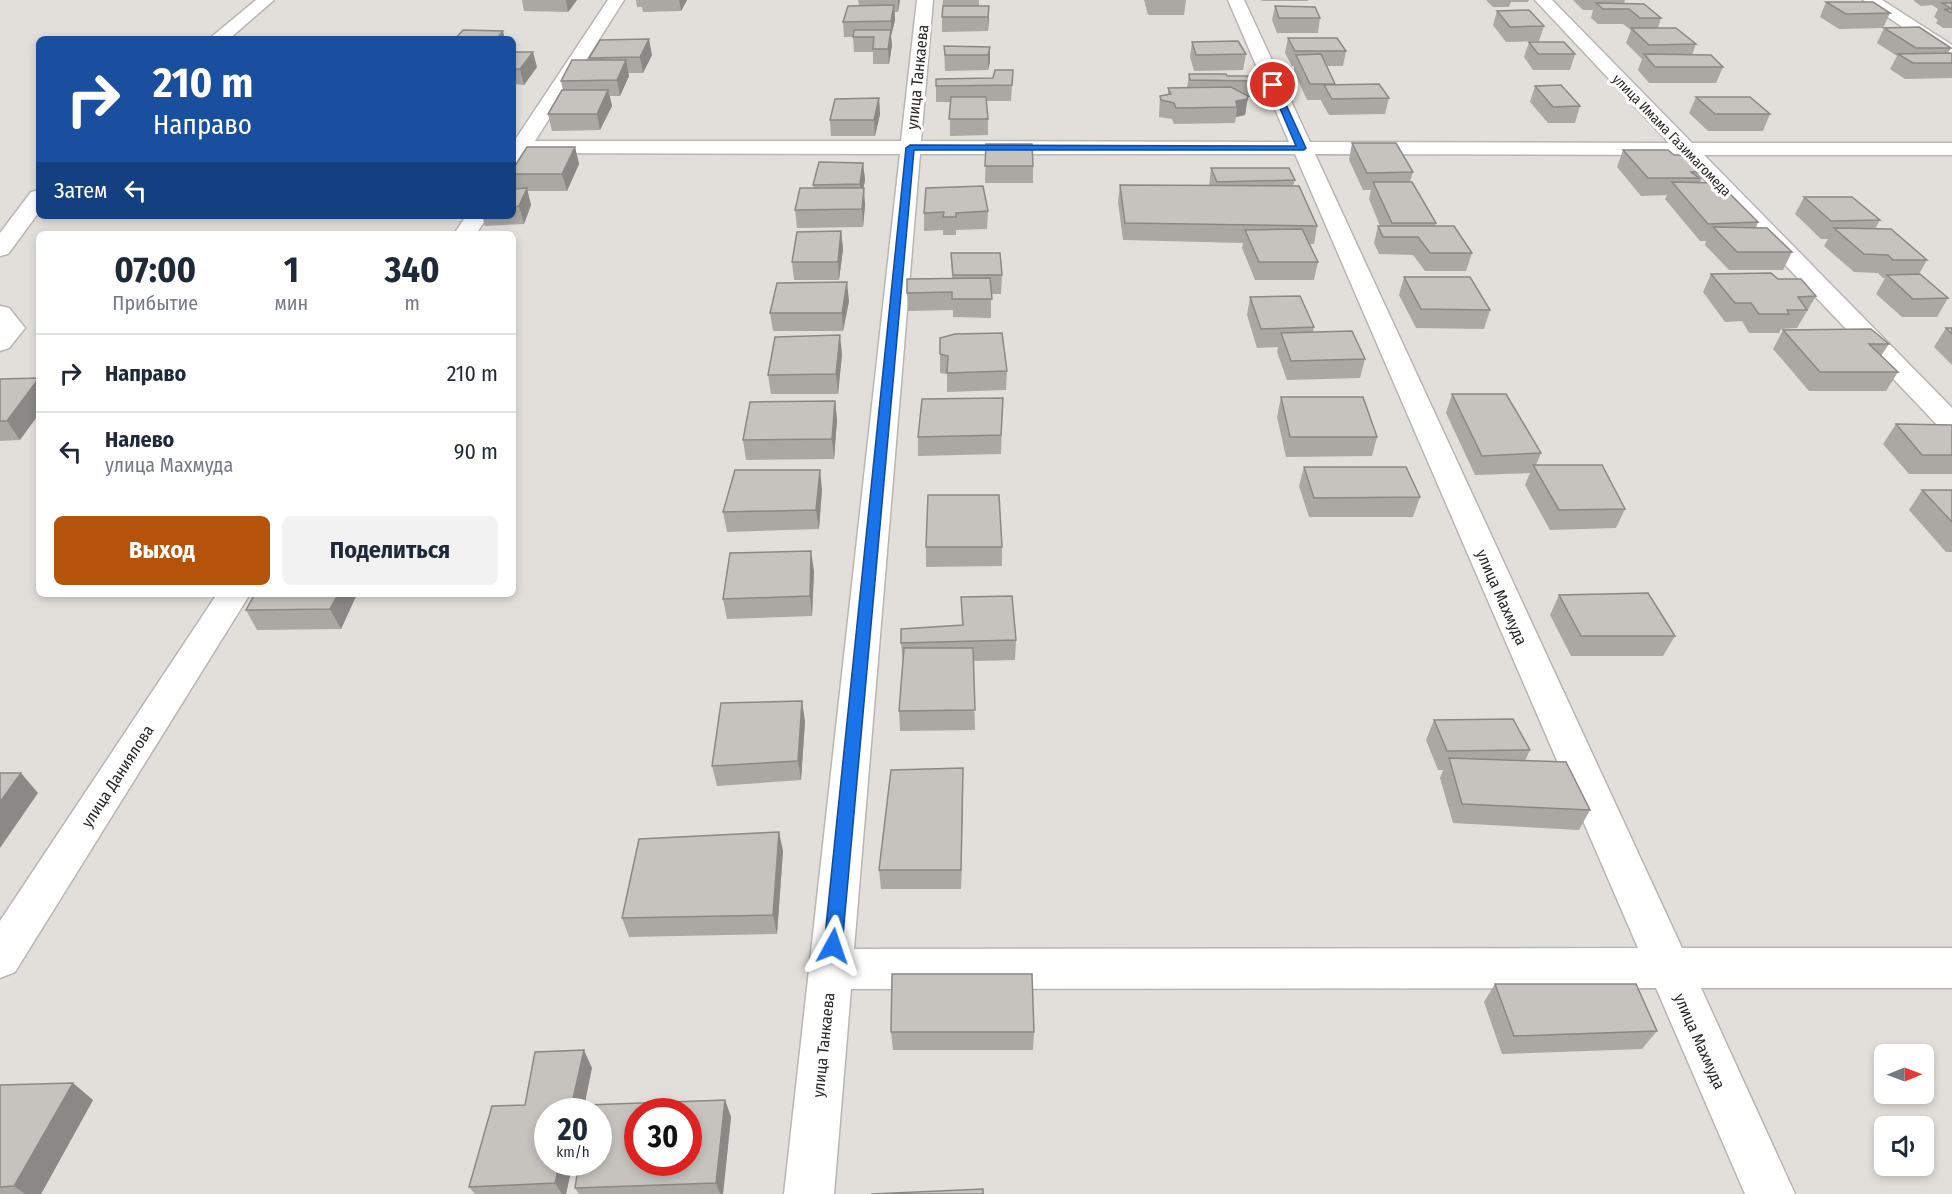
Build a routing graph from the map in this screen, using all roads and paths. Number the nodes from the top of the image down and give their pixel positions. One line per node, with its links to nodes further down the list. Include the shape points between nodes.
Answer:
1 (266, 0): 7 (street)
2 (616, 0): 13 (street)
3 (925, 0): 9 (street, улица Танкаева)
4 (1236, 0): 10 (street, улица Махмуда)
5 (1543, 0): 11 (street, улица Имама Газимагомеда)
6 (1871, 0): 8 (street)
7 (222, 36)
8 (1952, 53)
9 (910, 148): 10 (street); 13 (street); 22 (street, улица Танкаева)
10 (1301, 148): 11 (street); 23 (street, улица Махмуда)
11 (1686, 148): 12 (street); 18 (street, улица Имама Газимагомеда)
12 (1952, 149)
13 (517, 153)
14 (36, 201): 15 (street)
15 (0, 249)
16 (0, 313): 17 (street, via 12,328)
17 (0, 343)
18 (1952, 424)
19 (232, 597): 20 (street, улица Даниялова)
20 (0, 958)
21 (1952, 968): 23 (street)
22 (830, 969): 23 (street); 24 (street, улица Танкаева)
23 (1668, 969): 25 (street, улица Махмуда)
24 (808, 1194)
25 (1770, 1194)

